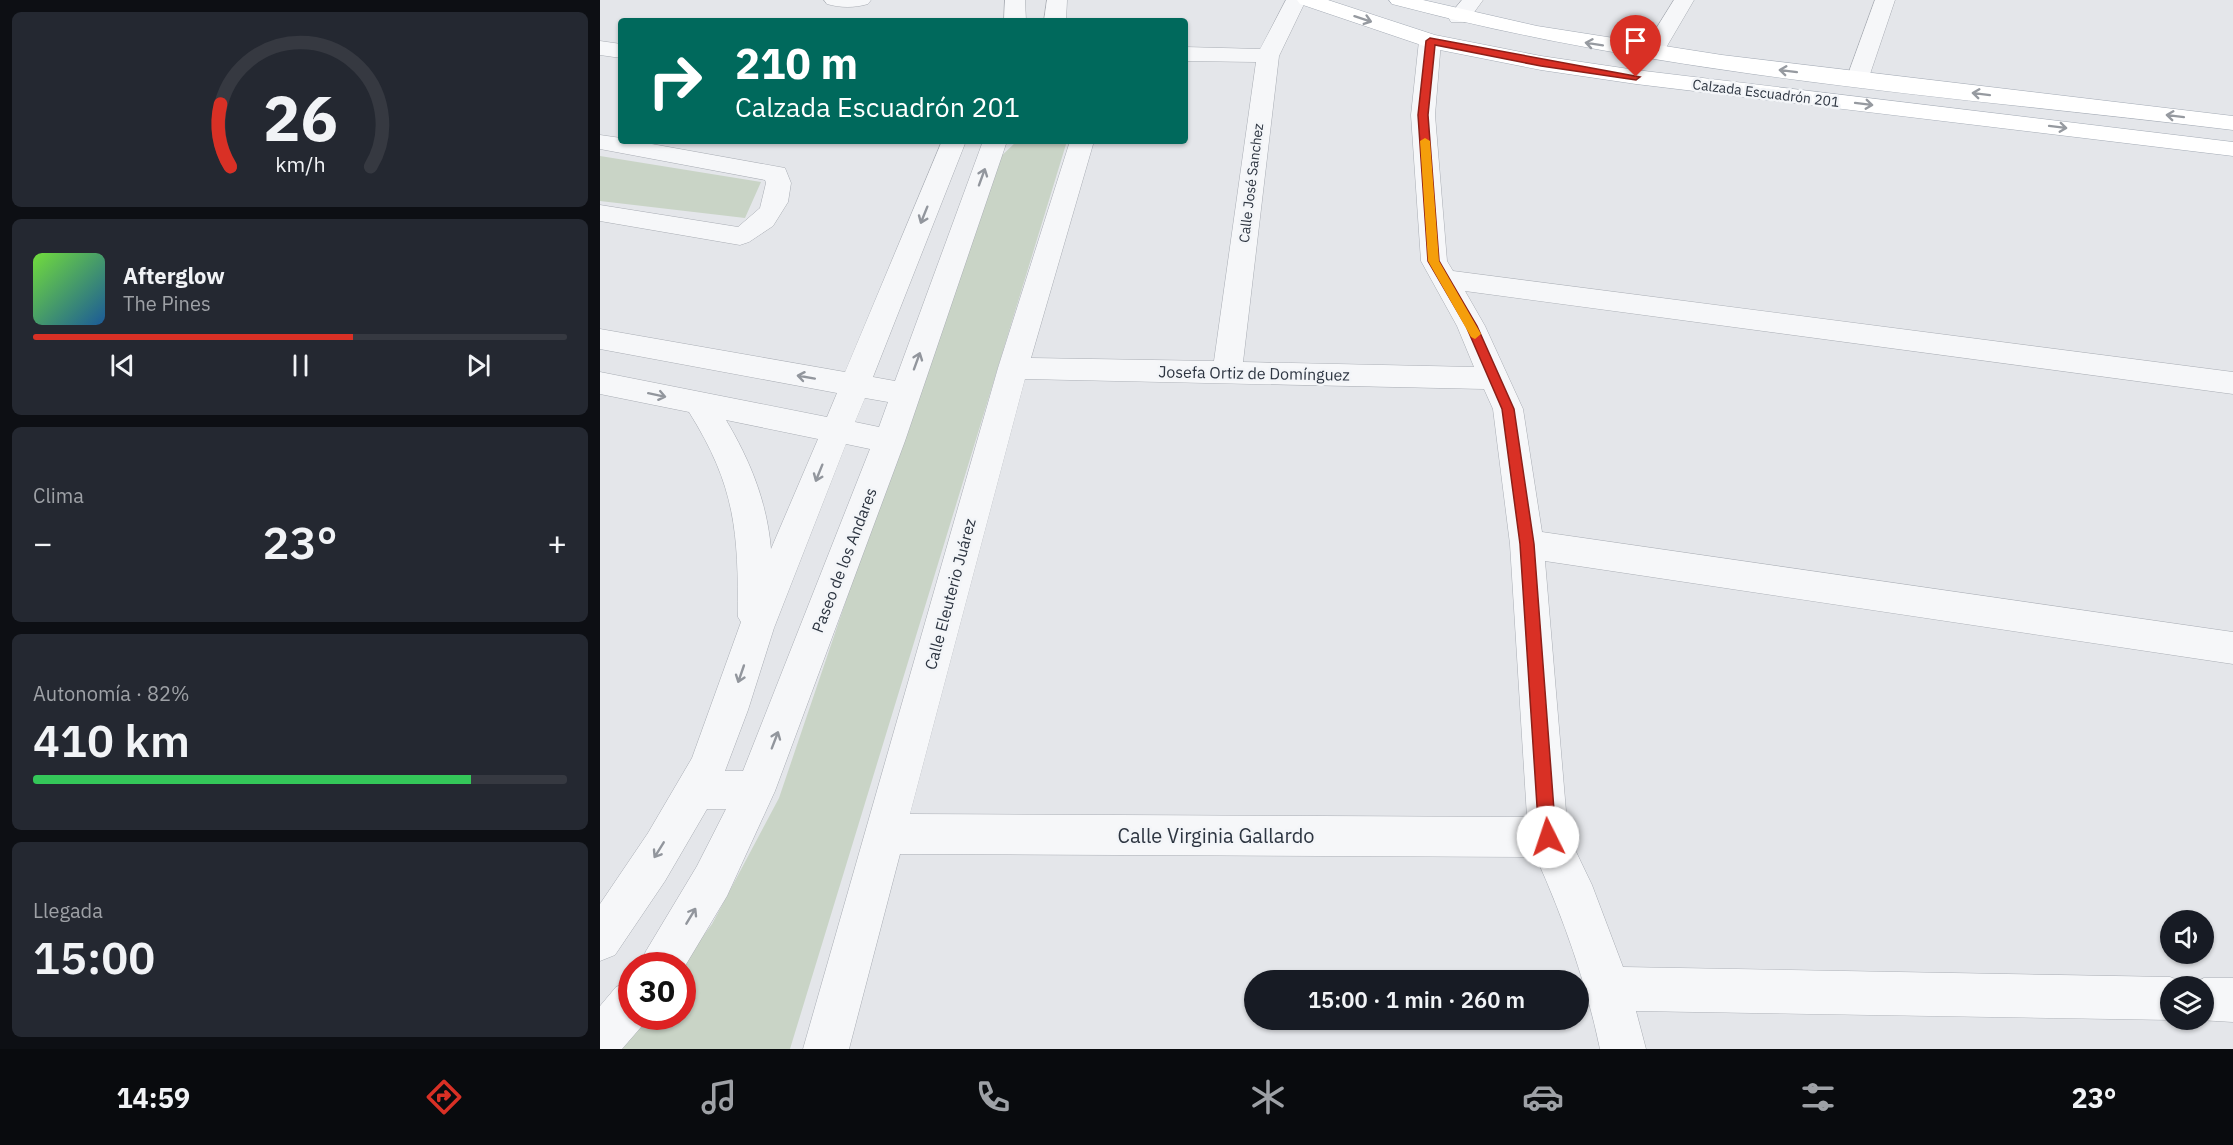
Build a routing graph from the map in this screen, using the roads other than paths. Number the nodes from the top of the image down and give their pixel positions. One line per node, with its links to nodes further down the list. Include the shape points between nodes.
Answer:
1 (834, 0): 2 (street)
2 (861, 0)
3 (1015, 0): 11 (street)
4 (1058, 0): 12 (street)
5 (1296, 0): 18 (street, Calle José Sanchez)
6 (1307, 0): 13 (main road, Calzada Escuadrón 201, one-way to 13)
7 (1399, 0): 10 (main road, Calzada Escuadrón 201)
8 (1684, 0): 16 (street)
9 (1886, 0): 19 (street)
10 (1466, 8): 16 (main road, Calzada Escuadrón 201, one-way to 10, via 1539,35)
11 (1015, 18)
12 (1055, 18)
13 (1430, 41): 25 (main road, Calzada Escuadrón 201, one-way to 25, via 1636,77); 27 (street, via 1423,115 1434,261)
14 (600, 48): 15 (street)
15 (618, 51)
16 (1652, 53): 19 (main road, Calzada Escuadrón 201, one-way to 16)
17 (1188, 54): 18 (street)
18 (1268, 56): 30 (street, Calle José Sanchez)
19 (1857, 80): 20 (main road, Calzada Escuadrón 201, one-way to 19)
20 (2233, 123)
21 (600, 142): 26 (street, via 776,174 781,182 778,196 758,228 740,236)
22 (953, 144): 34 (street, one-way to 34)
23 (994, 144): 35 (street, Paseo de los Andares, one-way to 23)
24 (1081, 144): 29 (street, Calle Eleuterio Juárez)
25 (2233, 149)
26 (600, 213)
27 (1442, 279): 31 (street, via 1472,326); 32 (street)
28 (600, 339): 34 (street, one-way to 28)
29 (1013, 368): 30 (street, Josefa Ortiz de Domínguez); 44 (street, Calle Eleuterio Juárez)
30 (1227, 372): 31 (street, Josefa Ortiz de Domínguez)
31 (1496, 378): 39 (street, via 1508,409)
32 (2233, 382)
33 (600, 383): 36 (street, one-way to 36)
34 (854, 386): 35 (street); 37 (street)
35 (905, 394): 38 (street, Paseo de los Andares)
36 (699, 404): 37 (street); 40 (street, via 723,439 740,480 752,525)
37 (836, 431): 38 (street); 40 (street, one-way to 40)
38 (889, 441): 43 (street, Paseo de los Andares, one-way to 38)
39 (1527, 544): 41 (street); 45 (street)
40 (756, 628): 42 (street, one-way to 42)
41 (2233, 648)
42 (696, 789): 43 (street); 46 (street, one-way to 46)
43 (756, 790): 47 (street, Paseo de los Andares, one-way to 43, via 712,881)
44 (884, 834): 45 (street, Calle Virginia Gallardo); 54 (street, Calle Eleuterio Juárez)
45 (1548, 837): 48 (street, via 1577,900)
46 (600, 940)
47 (669, 952)
48 (1609, 989): 49 (street); 55 (street)
49 (2160, 999)
50 (2214, 1000): 51 (street)
51 (2233, 1000)
52 (618, 1019): 53 (street)
53 (600, 1040)
54 (826, 1049)
55 (1623, 1049)

